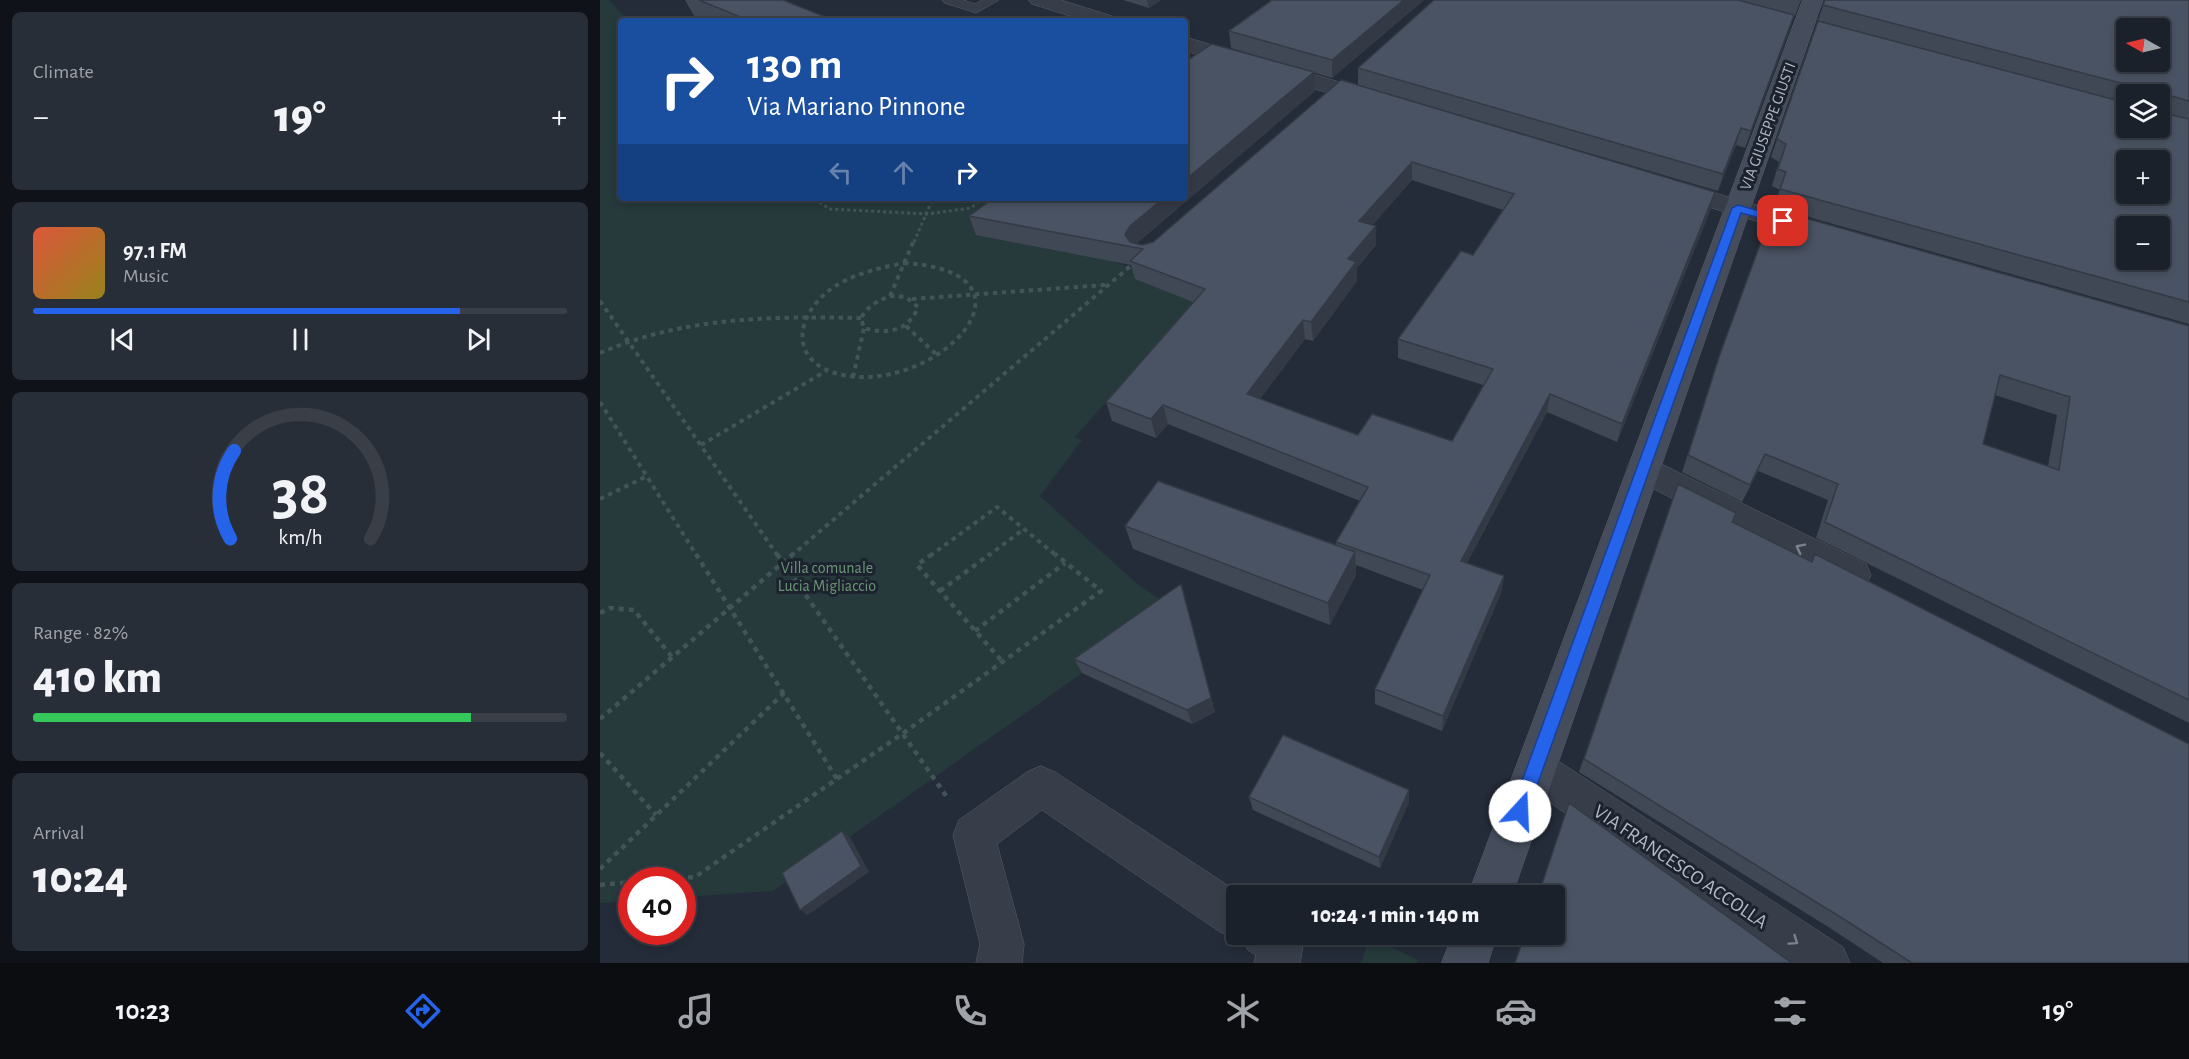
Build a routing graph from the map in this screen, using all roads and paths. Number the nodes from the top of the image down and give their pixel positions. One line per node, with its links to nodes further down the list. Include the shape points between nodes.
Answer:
1 (950, 0): 2 (lane, via 976,9)
2 (992, 0)
3 (1053, 2): 4 (street)
4 (1099, 18)
5 (1805, 21): 12 (street, VIA GIUSEPPE GIUSTI)
6 (1188, 45): 7 (street)
7 (1401, 107)
8 (1652, 182): 12 (street)
9 (819, 201): 13 (path, via 829,209)
10 (932, 201): 13 (path)
11 (979, 201): 13 (path, via 971,208)
12 (1738, 208): 14 (street); 34 (street, VIA GIUSEPPE GIUSTI)
13 (927, 214): 16 (path)
14 (1839, 237)
15 (1137, 260): 17 (path)
16 (904, 263): 18 (path, via 950,269 966,280); 19 (path); 22 (path, via 847,280 823,297)
17 (1106, 285): 18 (path); 38 (path)
18 (975, 294): 20 (path); 28 (path, via 969,326)
19 (891, 296): 20 (path); 23 (path, via 865,309)
20 (912, 299): 24 (path, via 918,307)
21 (600, 301): 26 (path)
22 (807, 316): 23 (path); 26 (path, via 708,323); 29 (path, via 801,338 808,357)
23 (861, 318): 25 (path)
24 (906, 326): 25 (path, via 876,333); 28 (path)
25 (864, 328): 30 (path)
26 (627, 339): 27 (path); 33 (path)
27 (600, 353)
28 (938, 356): 30 (path, via 911,369)
29 (826, 371): 30 (path); 33 (path)
30 (853, 377)
31 (600, 402): 32 (path)
32 (602, 409): 35 (path)
33 (701, 445): 38 (path)
34 (1643, 468): 40 (street, one-way to 34); 51 (street, VIA GIUSEPPE GIUSTI)
35 (646, 476): 36 (path); 42 (path)
36 (600, 500)
37 (1024, 529): 39 (path); 41 (path); 41 (path, via 997,507 917,565)
38 (782, 561): 42 (path); 49 (path)
39 (1065, 563): 44 (path); 46 (path, via 1101,591)
40 (1879, 588)
41 (940, 591): 44 (path)
42 (729, 608): 45 (path); 47 (path)
43 (600, 613): 45 (path, via 610,608 634,610)
44 (975, 631): 46 (path)
45 (672, 657): 48 (path)
46 (1002, 661): 49 (path)
47 (784, 693): 52 (path); 53 (path)
48 (600, 719)
49 (902, 734): 52 (path); 54 (path)
50 (600, 753): 53 (path)
51 (1535, 769): 59 (street, VIA GIUSEPPE GIUSTI); 66 (street, VIA FRANCESCO ACCOLLA, one-way to 66)
52 (837, 779): 56 (path)
53 (656, 816): 55 (path)
54 (974, 835): 60 (street, via 1041,786); 63 (street, via 1002,944)
55 (600, 869)
56 (696, 876)
57 (618, 883): 58 (path)
58 (600, 885)
59 (1494, 885)
60 (1226, 909)
61 (1280, 945): 64 (street)
62 (1471, 945): 65 (street)
63 (999, 963)
64 (1277, 963)
65 (1465, 963)
66 (1827, 963)

